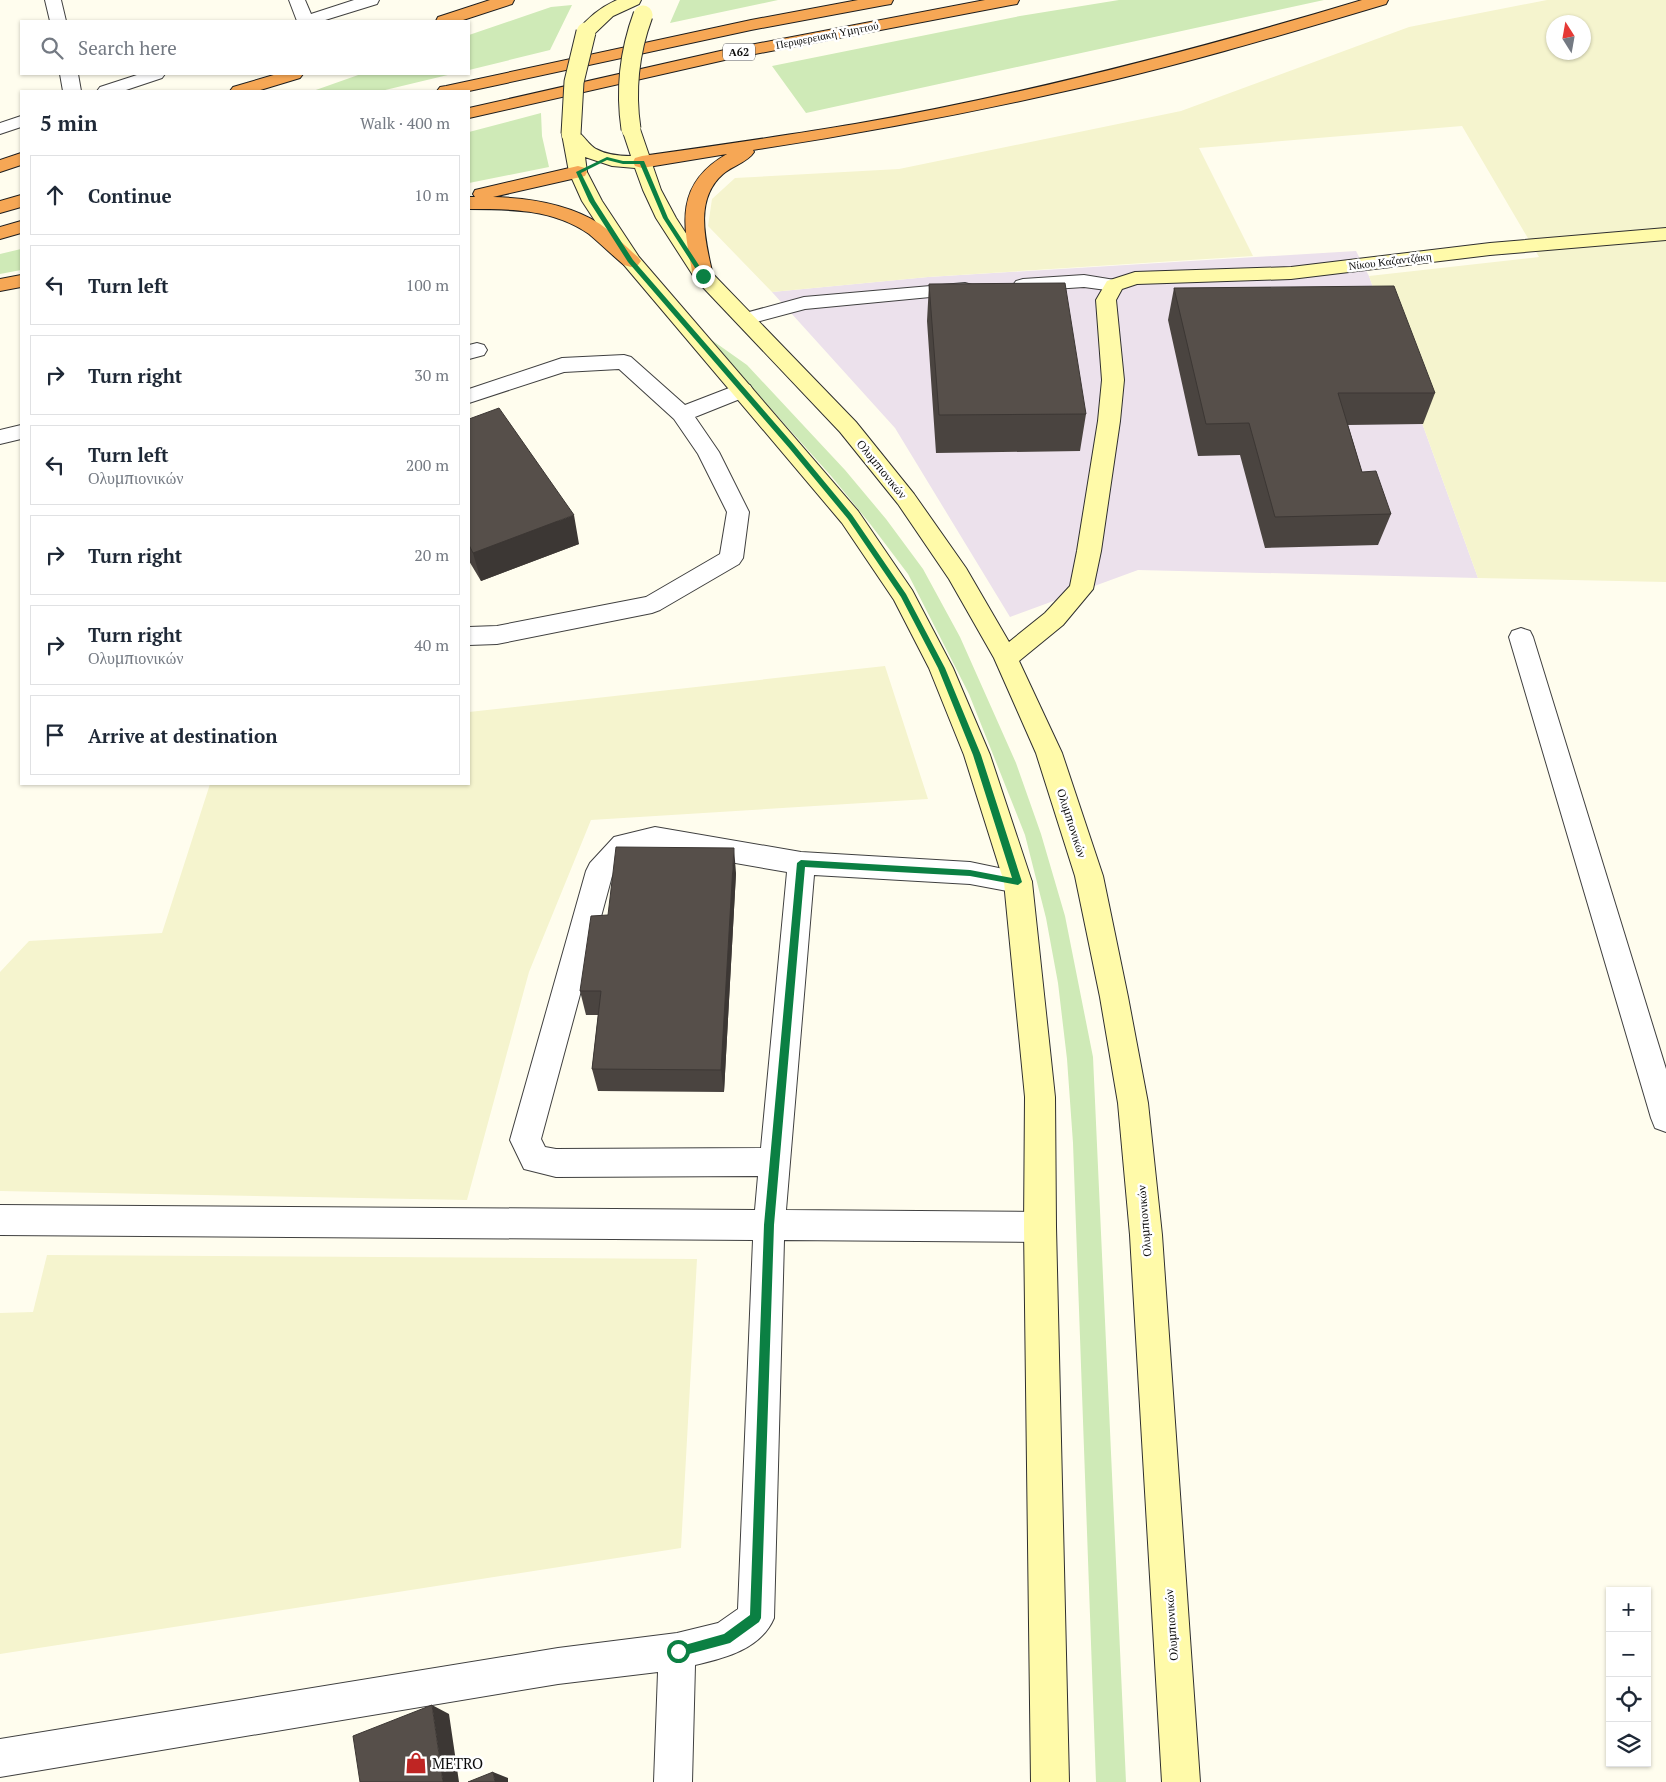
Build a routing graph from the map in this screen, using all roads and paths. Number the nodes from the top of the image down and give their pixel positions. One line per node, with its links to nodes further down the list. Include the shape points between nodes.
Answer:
1 (53, 0): 13 (street)
2 (297, 0): 14 (street)
3 (370, 0): 15 (street)
4 (521, 0): 11 (highway)
5 (604, 0): 17 (main road)
6 (653, 0): 12 (main road, Ολυμπιονικών)
7 (885, 0): 24 (highway, Περιφερειακή Υμηττού / Α62, via 751,25)
8 (1011, 0): 25 (highway, Περιφερειακή Υμηττού / Α62, via 729,54)
9 (1380, 0): 30 (highway, via 1261,36 1062,87)
10 (621, 1): 12 (main road); 17 (main road, via 602,14)
11 (501, 2): 16 (highway)
12 (643, 15): 28 (main road, Ολυμπιονικών, bridge, via 627,70)
13 (58, 20)
14 (306, 20)
15 (309, 20)
16 (447, 20)
17 (586, 32): 29 (main road, bridge, via 570,98)
18 (69, 75): 21 (street)
19 (153, 75): 22 (street)
20 (291, 75): 23 (highway)
21 (72, 90)
22 (109, 90)
23 (242, 90)
24 (451, 90)
25 (470, 113)
26 (20, 121): 27 (street)
27 (0, 128)
28 (631, 129): 32 (main road, via 621,146); 33 (main road, Ολυμπιονικών)
29 (571, 134): 32 (main road, via 585,149); 35 (main road)
30 (758, 146): 33 (highway); 44 (highway, via 726,161 703,184 695,203 693,226)
31 (20, 159): 34 (highway)
32 (607, 159): 33 (main road); 35 (main road)
33 (642, 162): 44 (main road, Ολυμπιονικών, via 666,218)
34 (0, 166)
35 (578, 172): 36 (highway); 43 (main road, via 592,201)
36 (470, 197)
37 (20, 201): 39 (highway)
38 (470, 203): 43 (highway, via 554,211 589,226)
39 (0, 207)
40 (20, 227): 41 (highway)
41 (0, 233)
42 (1666, 234): 47 (main road, Νίκου Καζαντζάκη, via 1490,249 1291,273 1135,278)
43 (630, 261): 49 (main road)
44 (703, 276): 48 (main road, Ολυμπιονικών)
45 (20, 281): 46 (highway)
46 (0, 285)
47 (1114, 285): 48 (street, via 1084,281 804,303); 56 (main road, via 1106,300 1113,380 1111,405 1081,589 1054,620)
48 (745, 319): 56 (main road, Ολυμπιονικών, via 848,427 906,499 958,574)
49 (742, 390): 51 (street); 58 (main road, via 850,517 904,596 941,668 977,755)
50 (470, 396): 51 (street, via 562,365 624,362)
51 (682, 414): 54 (street, via 708,452 738,512 731,558 652,604 497,635)
52 (20, 432): 53 (street)
53 (0, 437)
54 (470, 636)
55 (1521, 637): 59 (street)
56 (1006, 658): 68 (main road, Ολυμπιονικών, via 1049,753 1088,876 1133,1103 1146,1235)
57 (801, 863): 58 (street, via 970,873); 60 (street); 60 (street, via 655,838 624,844 600,870 525,1140 534,1159 556,1163)
58 (1018, 882): 63 (main road, via 1040,1097)
59 (1666, 1118)
60 (775, 1162): 62 (street)
61 (0, 1220): 62 (street)
62 (769, 1225): 63 (street); 64 (street, via 756,1618 726,1639)
63 (1040, 1227): 67 (main road)
64 (678, 1651): 65 (street, via 549,1668); 66 (street)
65 (0, 1758)
66 (673, 1782)
67 (1050, 1782)
68 (1181, 1782)

